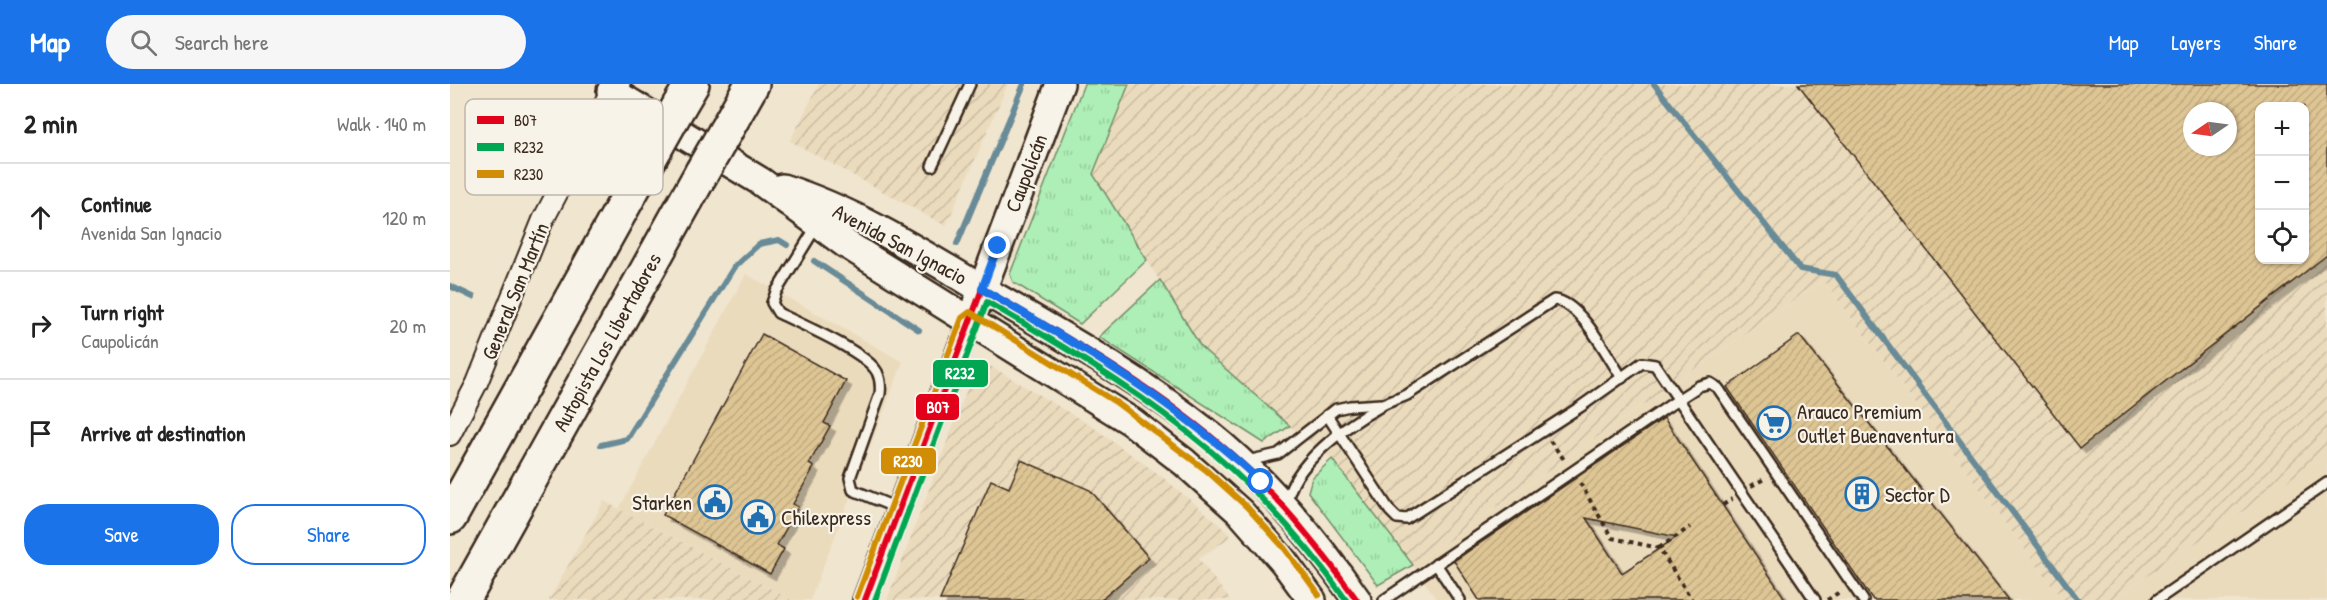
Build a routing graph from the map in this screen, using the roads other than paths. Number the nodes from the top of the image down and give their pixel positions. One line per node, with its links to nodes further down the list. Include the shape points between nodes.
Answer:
1 (752, 84): 30 (highway, Autopista Los Libertadores, bridge)
2 (970, 84): 9 (lane)
3 (1060, 84): 14 (main road, Caupolicán)
4 (614, 88): 6 (main road, Avenida San Ignacio)
5 (686, 95): 8 (highway, bridge)
6 (631, 99)
7 (663, 119): 10 (main road, Avenida San Ignacio)
8 (663, 135)
9 (932, 166)
10 (760, 181): 13 (main road, Avenida San Ignacio); 14 (main road, Avenida San Ignacio, via 850,215)
11 (556, 195): 23 (street, General San Martín, via 477,383)
12 (629, 195): 28 (highway, bridge)
13 (818, 225): 15 (main road, Avenida San Ignacio); 26 (lane, via 772,303 778,313 865,358 876,370 882,382 880,394 850,478 853,490 860,495)
14 (982, 289): 15 (main road, Caupolicán); 16 (main road, Avenida San Ignacio)
15 (970, 321): 17 (main road, Avenida San Ignacio); 26 (street, Caupolicán)
16 (1056, 332): 17 (main road, via 1041,346); 24 (main road, Avenida San Ignacio, via 1178,411)
17 (1041, 364): 32 (main road, Avenida San Ignacio, via 1132,422 1202,477 1263,537)
18 (1622, 378): 19 (lane, via 1642,363 1655,365); 20 (lane, via 1576,310 1563,300 1554,300 1407,395); 22 (lane, via 1406,519 1397,518 1390,511)
19 (1679, 399): 29 (lane); 36 (lane); 37 (lane, via 1704,384 1718,388)
20 (1384, 404): 21 (lane, via 1350,406); 22 (lane)
21 (1328, 415): 22 (lane); 24 (lane, via 1278,454)
22 (1340, 433): 27 (lane, via 1291,485)
23 (450, 435)
24 (1239, 462): 27 (main road, Avenida San Ignacio)
25 (2327, 483): 38 (lane)
26 (900, 509): 31 (street, Caupolicán)
27 (1287, 509): 33 (main road, Avenida San Ignacio)
28 (450, 517)
29 (1436, 564): 34 (lane); 35 (lane)
30 (463, 600)
31 (866, 600)
32 (1312, 600)
33 (1357, 600)
34 (1384, 600)
35 (1460, 600)
36 (1815, 600)
37 (1863, 600)
38 (2157, 600)

